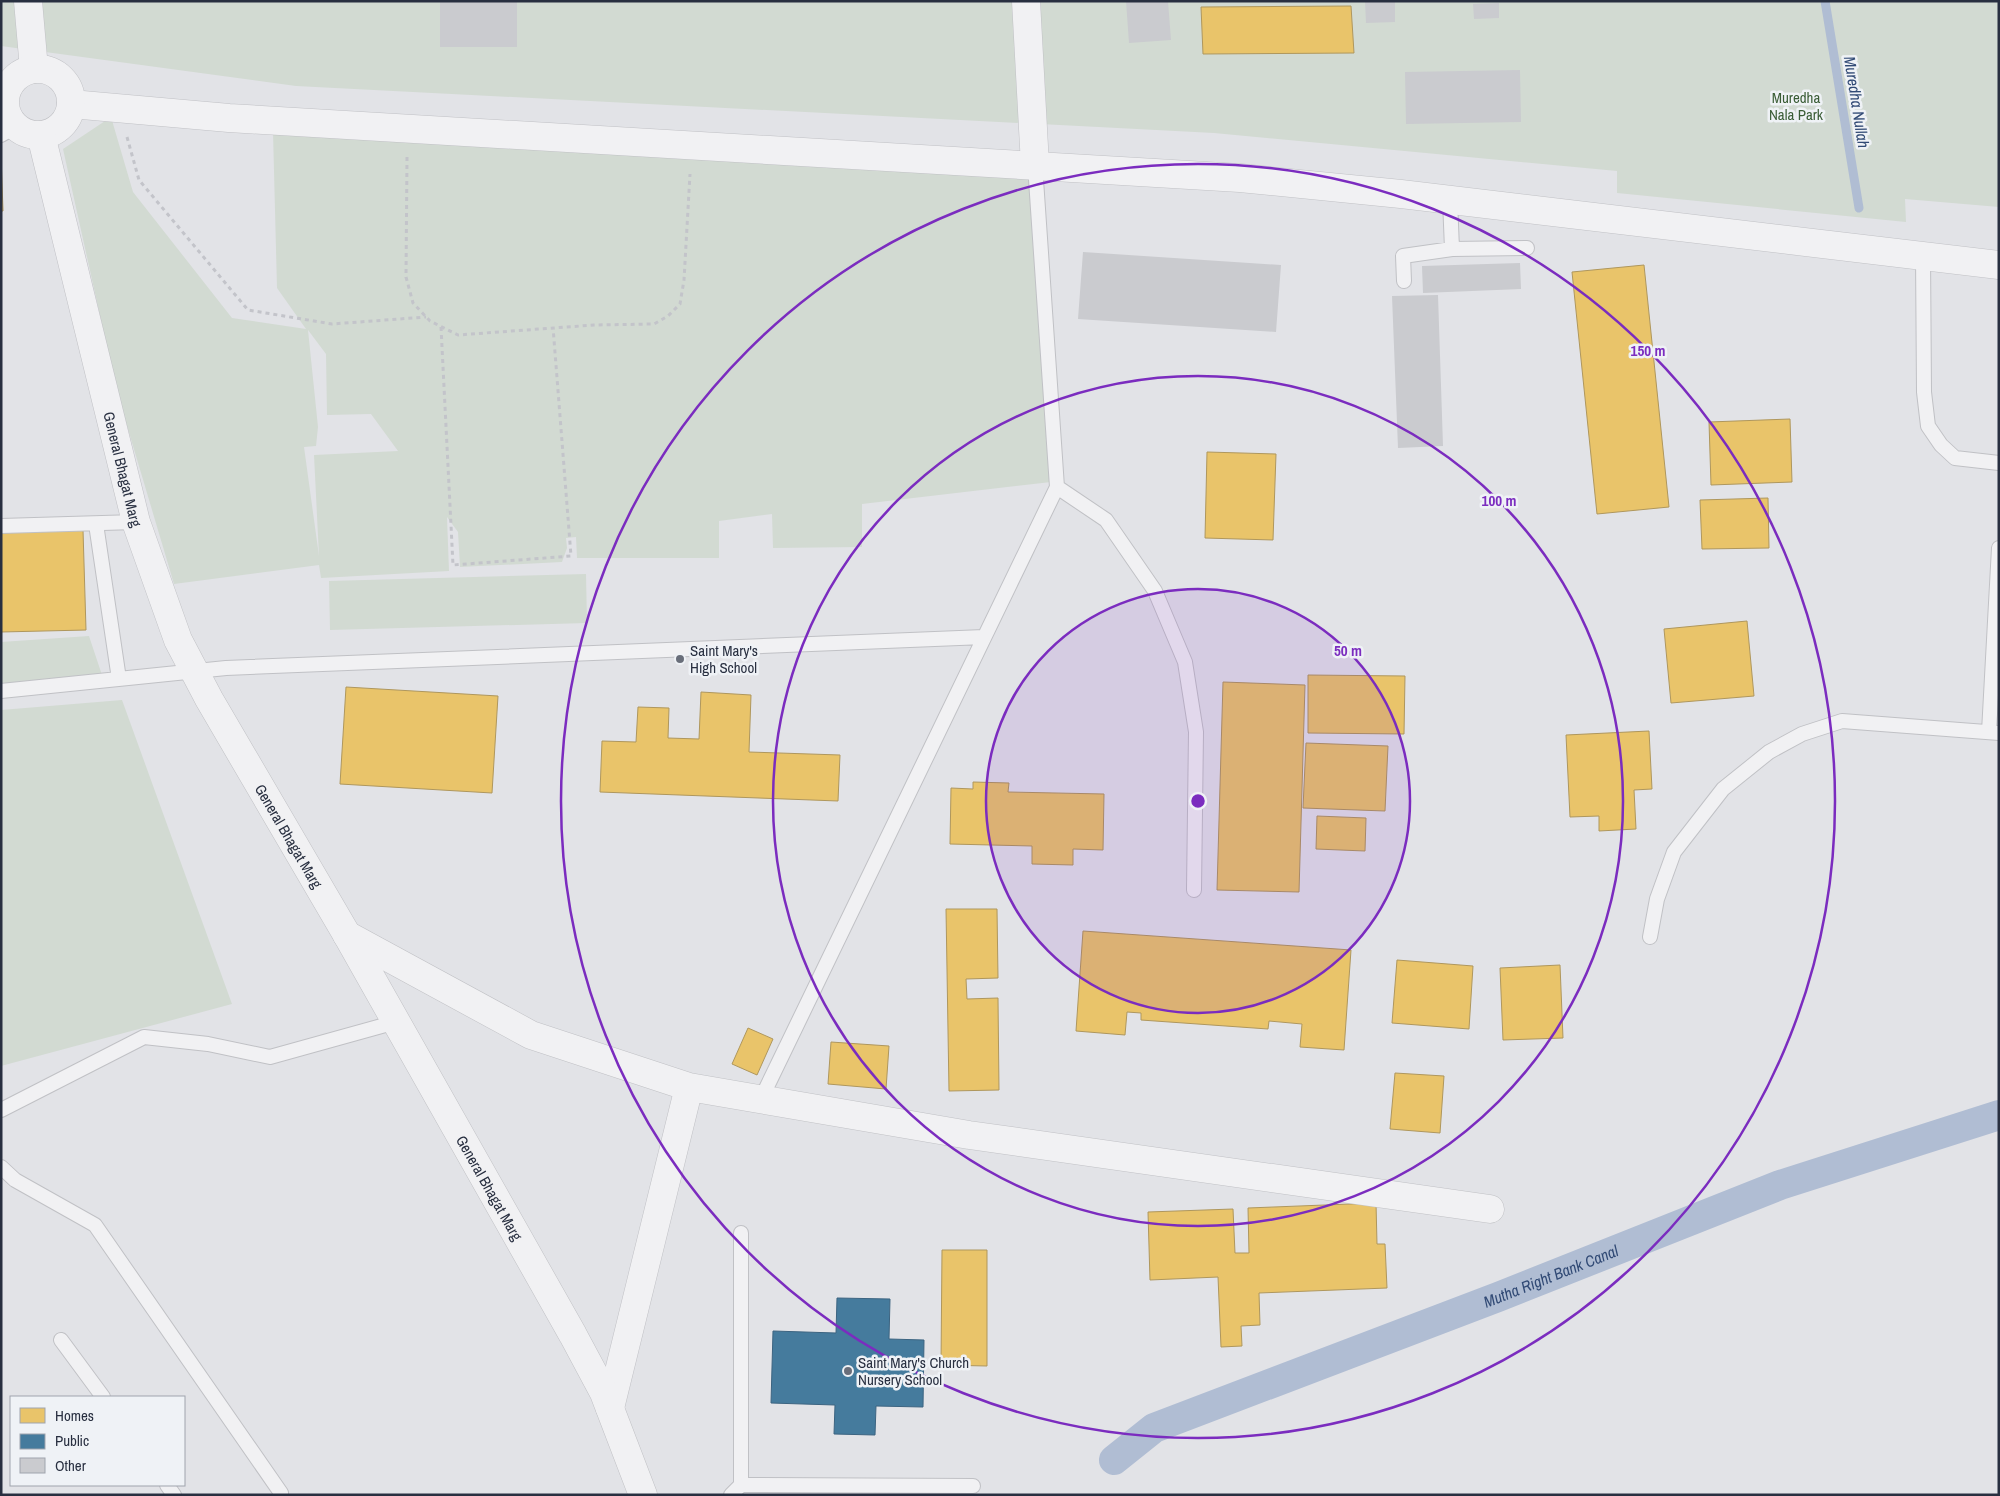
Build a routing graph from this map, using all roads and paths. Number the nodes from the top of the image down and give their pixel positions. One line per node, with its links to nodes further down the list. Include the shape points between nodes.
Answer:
1 (28, 1): 3 (street)
2 (1026, 1): 11 (street)
3 (34, 69): 4 (street, via 10,84); 5 (street, via 60,78 66,85)
4 (3, 101): 8 (street, via 9,119)
5 (71, 104): 6 (street); 9 (street, via 59,128)
6 (118, 108): 7 (street); 18 (path, via 139,180 248,310 332,324)
7 (407, 129): 10 (street); 18 (path, via 406,277 413,303)
8 (8, 131): 9 (street)
9 (41, 135): 23 (street, General Bhagat Marg)
10 (691, 146): 11 (street); 20 (path, via 680,304 654,324)
11 (1035, 165): 12 (street, via 1240,178); 22 (lane)
12 (1450, 200): 14 (lane); 15 (street)
13 (1527, 248): 14 (lane)
14 (1452, 249): 17 (lane, via 1403,256)
15 (1923, 255): 16 (street); 21 (lane, via 1924,392 1928,426 1955,458)
16 (1999, 265)
17 (1404, 281)
18 (426, 317): 19 (path)
19 (441, 326): 20 (path, via 458,334); 20 (path, via 453,565 571,556)
20 (554, 328)
21 (1999, 463)
22 (1057, 487): 27 (lane); 32 (lane, via 1106,520 1155,591 1185,662 1196,732)
23 (136, 522): 24 (lane); 28 (street, General Bhagat Marg, via 178,640)
24 (96, 524): 25 (lane); 29 (lane)
25 (1, 526)
26 (1999, 548): 31 (lane)
27 (984, 637): 28 (lane); 37 (lane)
28 (194, 670): 29 (lane); 33 (street, General Bhagat Marg)
29 (119, 679): 30 (lane)
30 (1, 691)
31 (1994, 732): 34 (lane, via 1842,722 1802,734 1768,752 1723,789 1674,852 1657,899)
32 (1194, 890)
33 (347, 935): 35 (street, General Bhagat Marg); 36 (street, via 531,1035)
34 (1650, 937)
35 (396, 1022): 38 (lane, via 270,1057 208,1044 144,1037); 44 (street, General Bhagat Marg, via 573,1335)
36 (689, 1087): 37 (street); 44 (street)
37 (761, 1100): 40 (street, via 969,1135)
38 (1, 1110)
39 (1, 1167): 47 (lane, via 15,1180 95,1224)
40 (1490, 1210)
41 (741, 1234): 45 (lane)
42 (61, 1340): 43 (lane)
43 (102, 1396)
44 (610, 1408): 48 (street, General Bhagat Marg)
45 (741, 1484): 46 (lane); 49 (lane)
46 (973, 1486)
47 (280, 1495)
48 (643, 1495)
49 (731, 1495)

